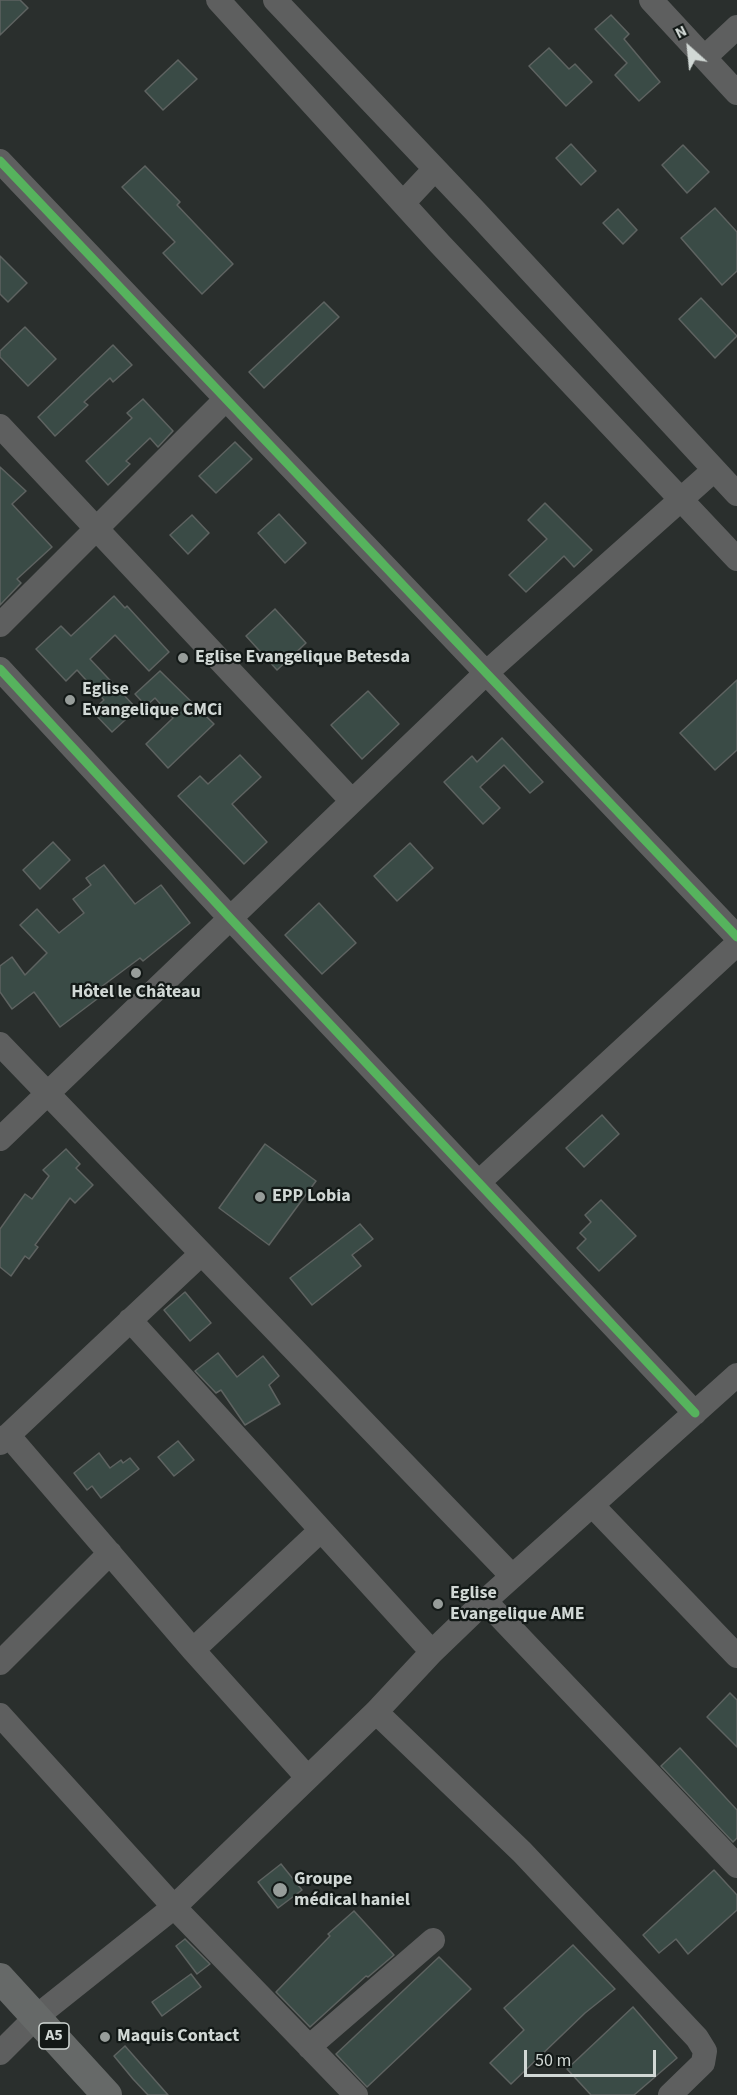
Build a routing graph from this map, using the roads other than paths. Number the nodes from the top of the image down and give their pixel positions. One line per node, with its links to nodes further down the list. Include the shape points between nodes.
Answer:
1 (218, 0): 9 (street)
2 (275, 0): 8 (street)
3 (651, 0): 5 (street)
4 (737, 27): 5 (street)
5 (705, 57): 6 (street)
6 (737, 93)
7 (0, 161): 10 (street)
8 (434, 170): 9 (street); 12 (street)
9 (404, 202): 14 (street)
10 (226, 399): 15 (street); 19 (street)
11 (0, 426): 15 (street)
12 (714, 470): 13 (street); 14 (street)
13 (737, 494)
14 (683, 499): 16 (street); 19 (street)
15 (96, 527): 17 (street); 20 (street)
16 (737, 559)
17 (0, 625)
18 (0, 669): 21 (street)
19 (486, 673): 20 (street); 22 (street)
20 (352, 801): 21 (street)
21 (231, 919): 25 (street); 27 (street)
22 (737, 937)
23 (737, 944): 27 (street)
24 (0, 1044): 25 (street)
25 (48, 1094): 26 (street); 28 (street)
26 (0, 1139)
27 (479, 1182): 31 (street)
28 (201, 1254): 29 (street); 36 (street)
29 (130, 1320): 32 (street); 34 (street)
30 (737, 1375): 31 (street)
31 (695, 1413): 33 (street)
32 (4, 1439): 35 (street)
33 (592, 1505): 36 (street); 40 (street)
34 (320, 1531): 38 (street); 39 (street)
35 (110, 1553): 38 (street); 41 (street)
36 (512, 1576): 37 (street)
37 (485, 1601): 39 (street); 45 (street)
38 (193, 1650): 44 (street)
39 (432, 1652): 42 (street)
40 (737, 1656)
41 (0, 1663)
42 (376, 1712): 44 (street); 54 (street, via 522,1852 697,2038 705,2050 704,2063)
43 (0, 1715): 46 (street)
44 (307, 1777): 46 (street)
45 (737, 1866)
46 (174, 1906): 49 (street); 50 (street)
47 (433, 1940): 50 (street)
48 (0, 1978): 49 (main road, A5)
49 (36, 2017): 51 (street); 52 (main road, A5)
50 (309, 2047): 53 (street)
51 (0, 2053)
52 (107, 2095)
53 (356, 2095)
54 (670, 2095)

